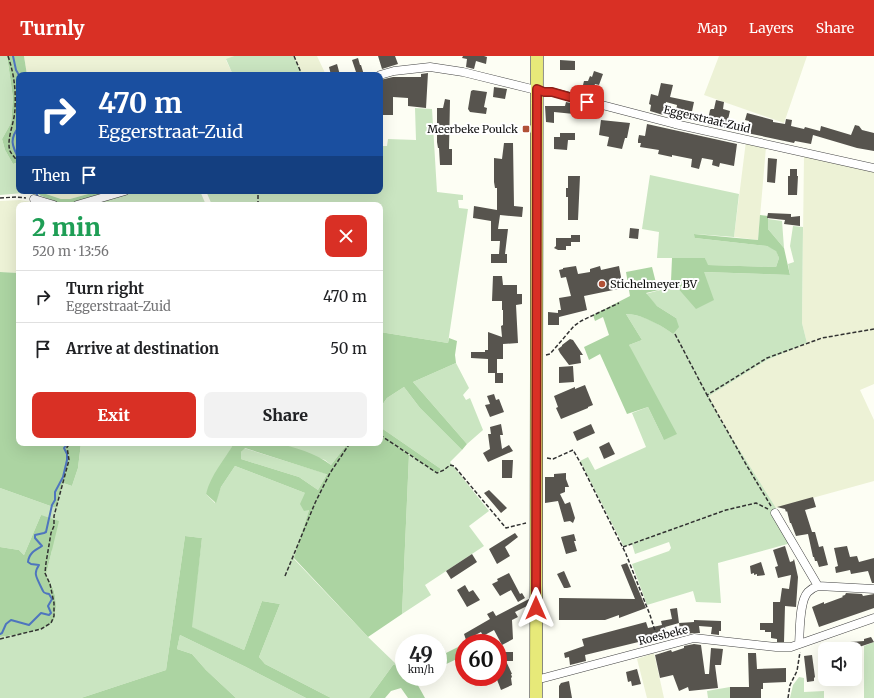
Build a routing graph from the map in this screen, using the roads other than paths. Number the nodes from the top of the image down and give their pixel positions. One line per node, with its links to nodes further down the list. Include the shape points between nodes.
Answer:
1 (537, 56): 3 (main road)
2 (383, 74): 3 (street, Eggerstraat-Zuid, via 430,67)
3 (537, 89): 4 (street, Eggerstraat-Zuid, via 675,124); 14 (main road)
4 (874, 168)
5 (115, 194): 8 (street)
6 (34, 199): 7 (street)
7 (46, 202)
8 (87, 202)
9 (775, 513): 10 (street)
10 (818, 586): 11 (street); 13 (street, via 806,593 803,600)
11 (874, 590)
12 (874, 618): 13 (street, Roesbeke)
13 (799, 644): 14 (street, Roesbeke, via 776,647 694,638)
14 (536, 680): 15 (main road)
15 (536, 698)

